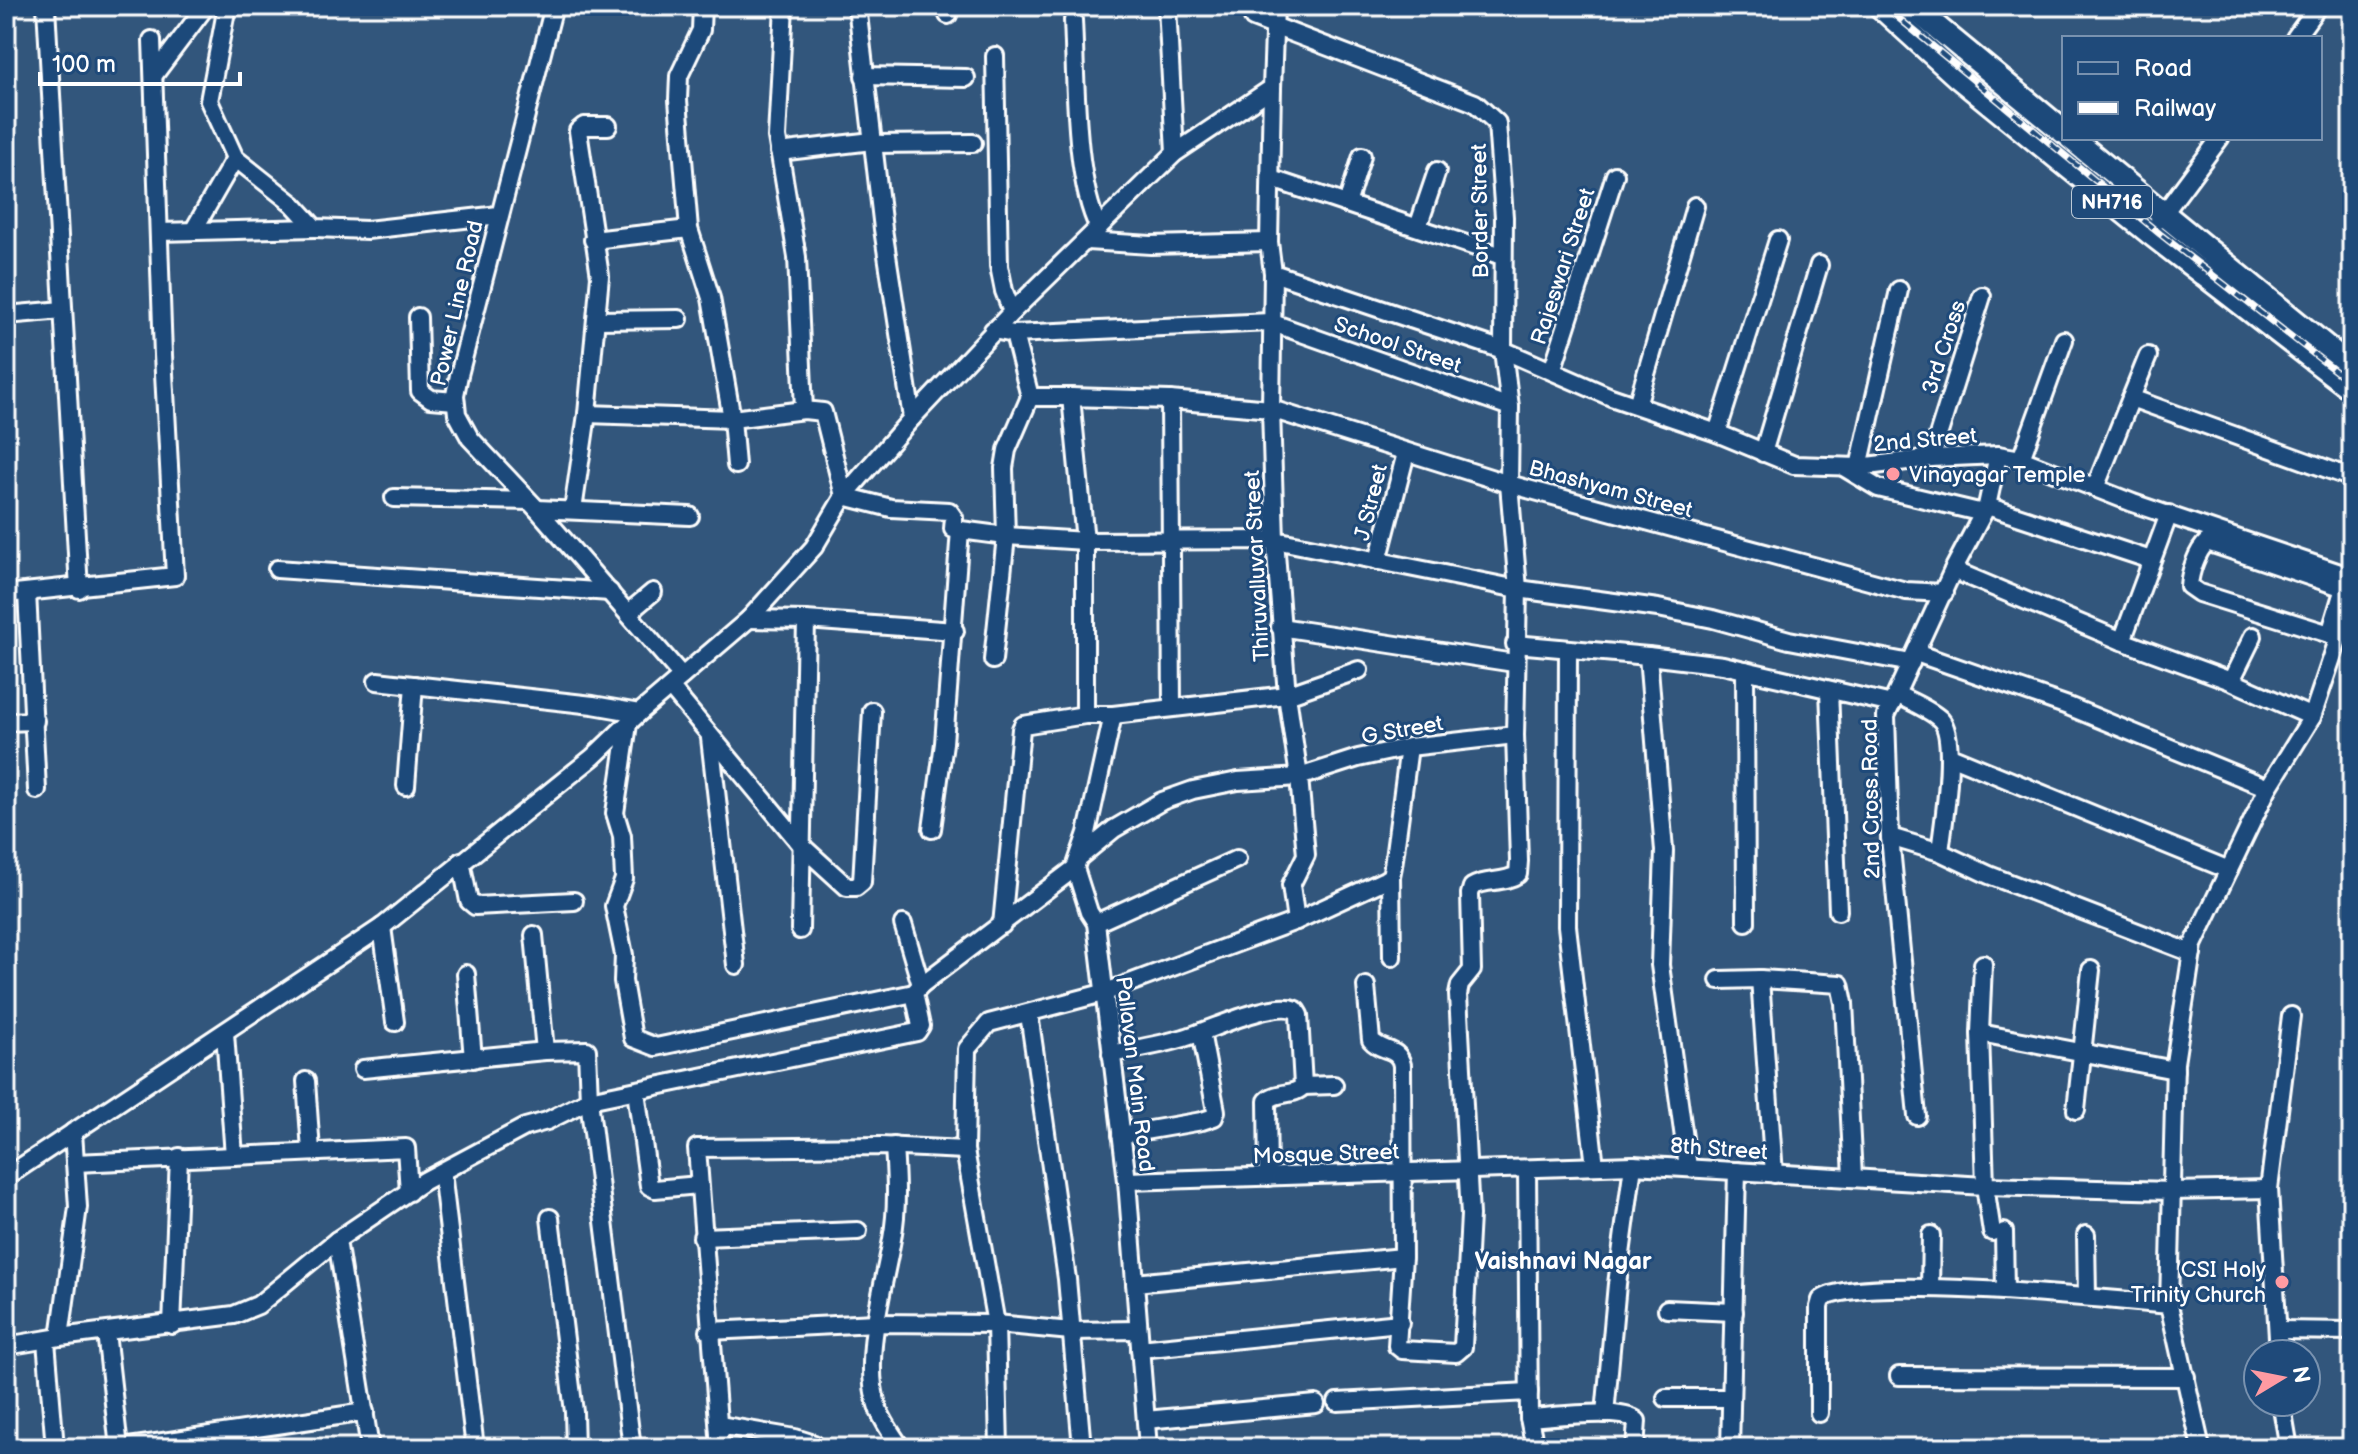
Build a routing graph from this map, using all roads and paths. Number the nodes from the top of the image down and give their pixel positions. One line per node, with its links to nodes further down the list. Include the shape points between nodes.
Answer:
1 (46, 6): 55 (street)
2 (206, 6): 19 (street)
3 (227, 6): 32 (street, via 209,101)
4 (554, 6): 38 (street, Power Line Road)
5 (702, 6): 43 (street, via 701,30 678,87)
6 (784, 6): 29 (street)
7 (857, 6): 20 (street)
8 (1167, 6): 30 (street)
9 (1275, 6): 15 (street, Thiruvalluvar Street)
10 (1880, 6): 39 (highway, NH716, via 1958,77)
11 (1911, 6): 24 (highway)
12 (2318, 6): 16 (street)
13 (1253, 18): 15 (street, Border Street)
14 (1073, 20): 42 (street, via 1089,210)
15 (1274, 27): 22 (street, Thiruvalluvar Street); 50 (street, Border Street, via 1475,103 1488,113 1500,139)
16 (2296, 36)
17 (152, 40): 19 (street)
18 (995, 56): 56 (street, via 999,266)
19 (154, 75): 45 (street)
20 (864, 76): 21 (street); 27 (street)
21 (966, 78)
22 (1272, 88): 30 (street); 35 (street, Thiruvalluvar Street)
23 (608, 126): 46 (street, via 578,131)
24 (2062, 130)
25 (2073, 140): 39 (highway, NH716)
26 (2219, 140): 39 (street)
27 (873, 143): 28 (street); 29 (street); 80 (street)
28 (973, 143)
29 (779, 152): 78 (street, via 797,257)
30 (1175, 153): 42 (street)
31 (1362, 156): 36 (street)
32 (235, 158): 41 (street); 44 (street)
33 (1437, 171): 40 (street)
34 (1615, 175): 68 (street, Rajeswari Street)
35 (1272, 179): 36 (street); 49 (street, Thiruvalluvar Street)
36 (1347, 204): 40 (street)
37 (1695, 206): 75 (street)
38 (499, 215): 41 (street, via 367,230); 74 (street, Power Line Road)
39 (2156, 224): 67 (highway, NH716); 69 (highway, NH716)
40 (1418, 227): 50 (street)
41 (315, 228): 44 (street)
42 (1099, 228): 48 (street)
43 (689, 229): 46 (street); 81 (street, via 711,298)
44 (193, 231): 45 (street)
45 (159, 232): 110 (street, via 175,576)
46 (593, 240): 60 (street, via 600,276)
47 (1778, 240): 82 (street)
48 (1087, 241): 49 (street); 56 (street)
49 (1269, 242): 52 (street, Thiruvalluvar Street)
50 (1502, 256): 65 (street, Border Street)
51 (1819, 265): 84 (street)
52 (1273, 273): 61 (street, Thiruvalluvar Street); 65 (street, 2nd Street)
53 (1899, 290): 89 (street)
54 (1982, 296): 86 (street, 3rd Cross)
55 (63, 310): 57 (street); 110 (street)
56 (1012, 312): 62 (street)
57 (6, 315)
58 (418, 317): 74 (street, via 420,391 431,399)
59 (679, 319): 60 (street)
60 (597, 320): 79 (street)
61 (1270, 322): 63 (street); 76 (street, School Street); 77 (street, Thiruvalluvar Street)
62 (993, 330): 63 (street); 80 (street)
63 (1014, 334): 70 (street)
64 (2064, 340): 87 (street)
65 (1503, 350): 68 (street, 2nd Street); 76 (street, Border Street)
66 (2148, 356): 72 (street)
67 (2352, 368)
68 (1552, 371): 75 (street, 2nd Street)
69 (2352, 389)
70 (1030, 397): 71 (street, Bhashyam Street); 101 (street, via 1007,450)
71 (1071, 397): 73 (street, Bhashyam Street); 103 (street)
72 (2131, 398): 90 (street); 92 (street)
73 (1170, 400): 77 (street, Bhashyam Street); 104 (street)
74 (455, 401): 95 (street, Power Line Road, via 470,438)
75 (1637, 405): 82 (street, 2nd Street)
76 (1510, 407): 91 (street, Border Street)
77 (1271, 409): 83 (street, Bhashyam Street); 102 (street, Thiruvalluvar Street)
78 (804, 410): 81 (street); 93 (street, via 823,412)
79 (587, 414): 81 (street); 97 (street)
80 (912, 418): 93 (street)
81 (732, 419): 88 (street)
82 (1717, 433): 84 (street, 2nd Street)
83 (1406, 453): 91 (street, Bhashyam Street); 106 (street, J Street)
84 (1763, 453): 89 (street, 2nd Street, via 1794,465)
85 (1998, 455): 86 (street, 2nd Street); 87 (street, 2nd Street); 96 (street, 2nd Cross Road)
86 (1931, 458): 89 (street, 2nd Street)
87 (2021, 459): 92 (street, 2nd Street)
88 (736, 465)
89 (1851, 467): 96 (street, via 1878,488)
90 (2352, 478)
91 (1509, 484): 111 (street, Border Street); 115 (street, Bhashyam Street, via 1906,591)
92 (2095, 488): 98 (street, 2nd Street)
93 (844, 496): 100 (street, via 891,508 949,511 953,529); 119 (street, via 814,547)
94 (394, 498): 95 (street)
95 (533, 505): 97 (street); 113 (street, Power Line Road)
96 (1985, 509): 105 (street); 108 (street, 2nd Cross Road)
97 (573, 510): 99 (street)
98 (2169, 514): 105 (street); 109 (street, 2nd Street)
99 (690, 516)
100 (960, 530): 101 (street); 122 (street)
101 (1006, 536): 103 (street); 130 (street)
102 (1275, 540): 104 (street); 106 (street); 121 (street, Thiruvalluvar Street)
103 (1085, 541): 104 (street); 143 (street)
104 (1171, 542): 141 (street)
105 (2151, 560): 125 (street)
106 (1378, 561): 111 (street)
107 (277, 569): 113 (street)
108 (1953, 570): 115 (street, 2nd Cross Road); 125 (street)
109 (2348, 580): 124 (street); 124 (street, via 2207,542 2189,578 2189,586 2199,593)
110 (79, 589): 112 (street)
111 (1518, 589): 126 (street, Border Street); 129 (street, via 1658,608 1789,640)
112 (27, 592): 116 (street); 147 (street)
113 (610, 592): 118 (street, Power Line Road)
114 (653, 592): 118 (street)
115 (1944, 593): 129 (street, 2nd Cross Road)
116 (6, 594)
117 (2352, 610): 124 (street)
118 (628, 613): 136 (street, Power Line Road)
119 (749, 619): 120 (street); 136 (street)
120 (806, 620): 122 (street); 159 (street)
121 (1280, 627): 131 (street); 139 (street, Thiruvalluvar Street)
122 (955, 631): 157 (street)
123 (2253, 636): 135 (street)
124 (2335, 636): 145 (street)
125 (2122, 641): 135 (street)
126 (1515, 644): 127 (street); 131 (street, Border Street)
127 (1568, 649): 128 (street); 215 (street, via 1567,926)
128 (1648, 656): 133 (street); 216 (street, via 1664,851 1660,965)
129 (1913, 658): 140 (street, 2nd Cross Road); 155 (street, via 2068,706)
130 (993, 660)
131 (1514, 663): 149 (street, Border Street)
132 (1359, 670): 139 (street)
133 (1745, 670): 138 (street); 169 (street)
134 (377, 681): 137 (street)
135 (2231, 681): 145 (street)
136 (677, 682): 146 (street); 150 (street, Power Line Road)
137 (414, 685): 146 (street, via 593,705); 154 (street)
138 (1829, 690): 140 (street); 167 (street)
139 (1287, 695): 141 (street); 153 (street, Thiruvalluvar Street)
140 (1894, 699): 152 (street, via 1943,723); 158 (street, 2nd Cross Road, via 1886,716)
141 (1172, 707): 144 (street)
142 (872, 711): 159 (street, Power Line Road, via 862,882 847,887)
143 (1085, 715): 144 (street); 172 (street, via 1021,729)
144 (1113, 715): 163 (street)
145 (2312, 717): 155 (street)
146 (634, 718): 162 (street); 185 (street, via 615,813 624,879 614,906 633,1038 656,1047)
147 (35, 721): 148 (street); 156 (street)
148 (6, 722)
149 (1515, 735): 151 (street, G Street); 218 (street, Border Street, via 1518,874 1472,887 1472,970 1458,995)
150 (710, 738): 159 (street, Power Line Road); 179 (street)
151 (1409, 747): 153 (street, G Street); 165 (street)
152 (1950, 756): 160 (street); 164 (street)
153 (1299, 777): 163 (street, G Street, via 1238,781 1162,801 1114,829); 168 (street, Thiruvalluvar Street, via 1306,855 1291,885)
154 (406, 786)
155 (2268, 788): 164 (street)
156 (37, 790)
157 (932, 829)
158 (1890, 837): 160 (street); 205 (street, 2nd Cross Road)
159 (803, 847): 174 (street)
160 (1940, 852): 176 (street)
161 (1237, 859): 170 (street)
162 (461, 861): 166 (street, via 469,901 475,906); 173 (street)
163 (1078, 862): 170 (street, Pallavan Main Road); 172 (street, G Street)
164 (2229, 870): 176 (street)
165 (1391, 876): 168 (street); 177 (street)
166 (574, 901)
167 (1838, 911)
168 (1296, 921): 186 (street)
169 (1746, 922)
170 (1096, 923): 186 (street, Pallavan Main Road)
171 (903, 924): 185 (street)
172 (1002, 925): 185 (street, G Street)
173 (382, 927): 189 (street); 191 (street)
174 (800, 930)
175 (534, 935): 193 (street)
176 (2192, 953): 198 (street)
177 (1392, 957)
178 (1983, 964): 192 (street)
179 (736, 965)
180 (2091, 970): 194 (street)
181 (466, 974): 196 (street)
182 (1760, 979): 183 (street); 222 (street); 225 (street, via 1835,983 1843,989)
183 (1719, 980)
184 (1366, 986): 221 (street, via 1371,1040 1395,1051 1402,1065)
185 (918, 989): 202 (street, via 917,1032)
186 (1103, 993): 187 (street); 195 (street, Pallavan Main Road)
187 (1029, 1014): 209 (street, via 989,1023 967,1049); 253 (street)
188 (2291, 1016): 229 (street)
189 (395, 1022)
190 (1201, 1032): 195 (street); 201 (street, via 1292,1007 1299,1015); 207 (street, via 1214,1117)
191 (225, 1033): 206 (street); 211 (street)
192 (1980, 1033): 194 (street); 228 (street)
193 (545, 1051): 196 (street); 203 (street, via 587,1050)
194 (2080, 1053): 198 (street); 204 (street)
195 (1111, 1054): 207 (street, Pallavan Main Road)
196 (473, 1059): 197 (street)
197 (363, 1069)
198 (2175, 1070): 230 (street)
199 (306, 1081): 210 (street)
200 (1334, 1085): 201 (street)
201 (1303, 1086): 224 (street, via 1267,1101)
202 (636, 1091): 203 (street); 227 (street, via 649,1186)
203 (589, 1100): 220 (street); 279 (street)
204 (2076, 1110)
205 (1917, 1116)
206 (73, 1132): 213 (street); 223 (street)
207 (1121, 1135): 226 (street, Pallavan Main Road)
208 (894, 1146): 209 (street); 227 (street, via 697,1148); 246 (street, via 897,1190)
209 (965, 1150): 248 (street)
210 (311, 1151): 211 (street); 231 (street, via 406,1148)
211 (234, 1156): 212 (street)
212 (179, 1157): 213 (street); 249 (street)
213 (75, 1163): 257 (street, via 78,1207)
214 (1633, 1165): 215 (street, 8th Street); 216 (street, 8th Street); 269 (street)
215 (1595, 1166): 217 (street, 8th Street)
216 (1688, 1167): 219 (street, 8th Street)
217 (1527, 1169): 218 (street, Mosque Street); 262 (street)
218 (1469, 1171): 221 (street, Mosque Street); 247 (street, via 1463,1347 1456,1353 1402,1350 1396,1342)
219 (1737, 1171): 222 (street, 8th Street); 245 (street)
220 (442, 1172): 231 (street); 277 (street)
221 (1402, 1173): 224 (street, Mosque Street); 238 (street)
222 (1774, 1174): 225 (street, 8th Street)
223 (6, 1177)
224 (1268, 1177): 226 (street, Mosque Street)
225 (1853, 1177): 228 (street, 8th Street)
226 (1127, 1181): 239 (street, Pallavan Main Road)
227 (699, 1185): 236 (street)
228 (1985, 1186): 230 (street, 8th Street); 241 (street, via 1998,1232)
229 (2269, 1189): 230 (street, 8th Street); 251 (street)
230 (2172, 1191): 243 (street)
231 (409, 1192): 237 (street)
232 (550, 1218): 278 (street)
233 (858, 1231): 236 (street)
234 (1931, 1235): 240 (street)
235 (2086, 1235): 242 (street)
236 (702, 1237): 252 (street)
237 (337, 1240): 249 (street, via 258,1305 234,1315); 267 (street)
238 (1403, 1257): 239 (street); 247 (street)
239 (1135, 1283): 250 (street, Pallavan Main Road)
240 (1930, 1288): 241 (street); 268 (street, via 1880,1288 1821,1300)
241 (2005, 1291): 242 (street)
242 (2087, 1297): 243 (street)
243 (2169, 1305): 261 (street)
244 (1667, 1309): 245 (street)
245 (1734, 1312): 264 (street)
246 (876, 1323): 248 (street); 252 (street); 282 (street, via 874,1395)
247 (1400, 1323): 259 (street)
248 (996, 1324): 253 (street); 283 (street)
249 (172, 1325): 255 (street)
250 (1138, 1330): 253 (street); 259 (street, Pallavan Main Road)
251 (2278, 1330): 254 (street); 256 (street)
252 (709, 1331): 273 (street)
253 (1071, 1331): 284 (street)
254 (2352, 1331)
255 (106, 1332): 257 (street); 275 (street)
256 (2278, 1338)
257 (53, 1339): 258 (street); 274 (street)
258 (6, 1346)
259 (1140, 1349): 272 (street, Pallavan Main Road)
260 (1899, 1376): 261 (street)
261 (2186, 1377): 289 (street)
262 (1529, 1392): 265 (street); 270 (street)
263 (1666, 1398): 264 (street)
264 (1731, 1398): 288 (street)
265 (1337, 1402)
266 (1316, 1404): 272 (street)
267 (365, 1412): 275 (street); 276 (street)
268 (1819, 1413)
269 (1605, 1414): 270 (street); 287 (street, via 1635,1417)
270 (1529, 1418): 286 (street)
271 (2284, 1418): 290 (street)
272 (1146, 1420): 285 (street, Pallavan Main Road)
273 (719, 1425): 280 (street); 281 (street, via 795,1438)
274 (55, 1448)
275 (121, 1448)
276 (370, 1448)
277 (475, 1448)
278 (575, 1448)
279 (632, 1448)
280 (720, 1448)
281 (814, 1448)
282 (901, 1448)
283 (999, 1448)
284 (1082, 1448)
285 (1148, 1448)
286 (1535, 1448)
287 (1635, 1448)
288 (1730, 1448)
289 (2201, 1448)
290 (2289, 1448)

